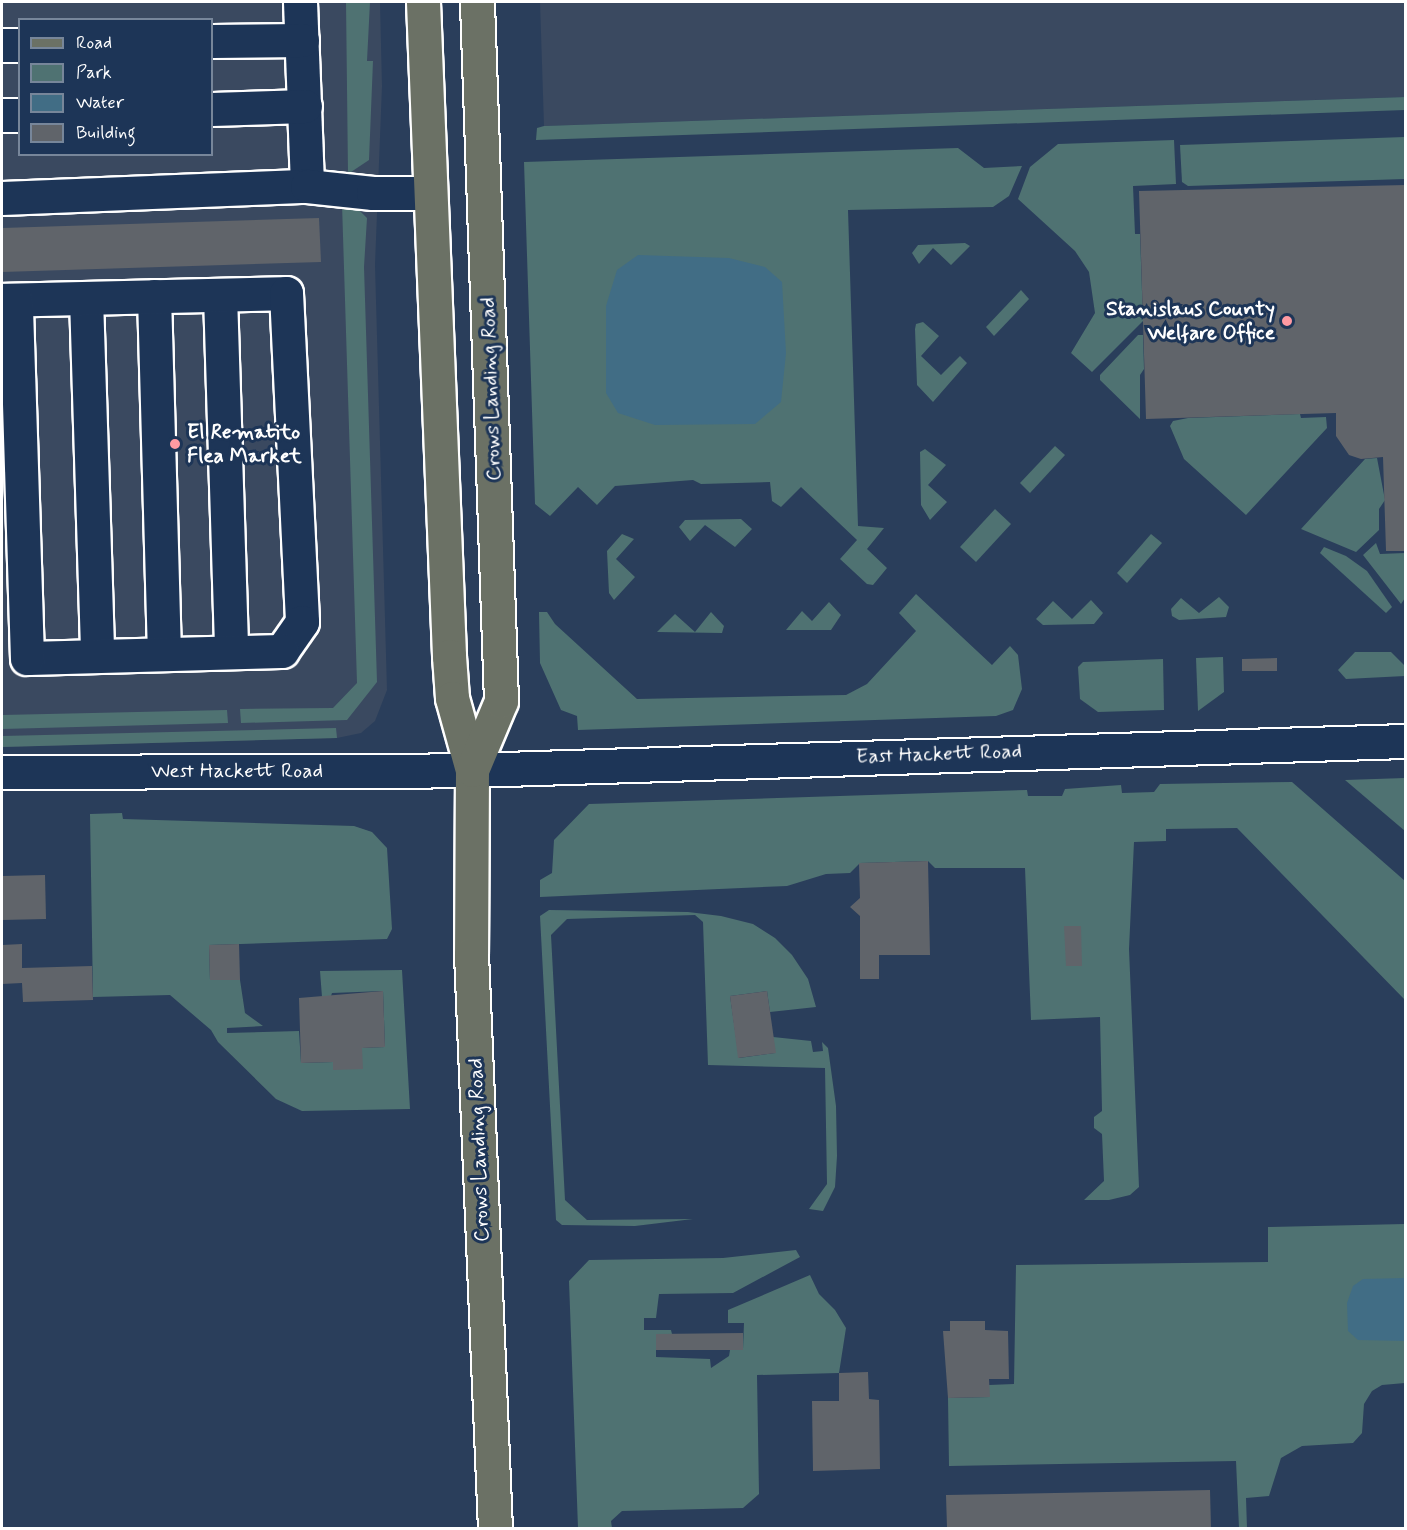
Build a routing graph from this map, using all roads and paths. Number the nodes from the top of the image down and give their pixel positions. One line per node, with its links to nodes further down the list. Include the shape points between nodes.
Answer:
1 (300, 2): 4 (street)
2 (423, 2): 13 (main road, Crows Landing Road)
3 (477, 2): 23 (main road, Crows Landing Road, via 501,701)
4 (303, 40): 5 (street); 8 (street)
5 (213, 41)
6 (2, 45): 7 (street)
7 (18, 45)
8 (305, 106): 9 (street); 12 (street)
9 (213, 109)
10 (18, 115): 11 (street)
11 (2, 116)
12 (307, 186): 13 (street, via 373,193); 14 (street)
13 (430, 193): 23 (main road, Crows Landing Road, via 451,688)
14 (2, 198)
15 (220, 295): 16 (street); 19 (street); 19 (street, via 286,293 302,622 282,651)
16 (154, 296): 17 (street); 20 (street)
17 (86, 298): 18 (street); 21 (street)
18 (9, 300): 21 (street, via 27,658)
19 (231, 652): 20 (street)
20 (164, 654): 21 (street)
21 (96, 656)
22 (1406, 741): 23 (street, East Hackett Road)
23 (472, 770): 24 (street, West Hackett Road); 25 (main road, Crows Landing Road, via 471,954)
24 (2, 772)
25 (495, 1528)

